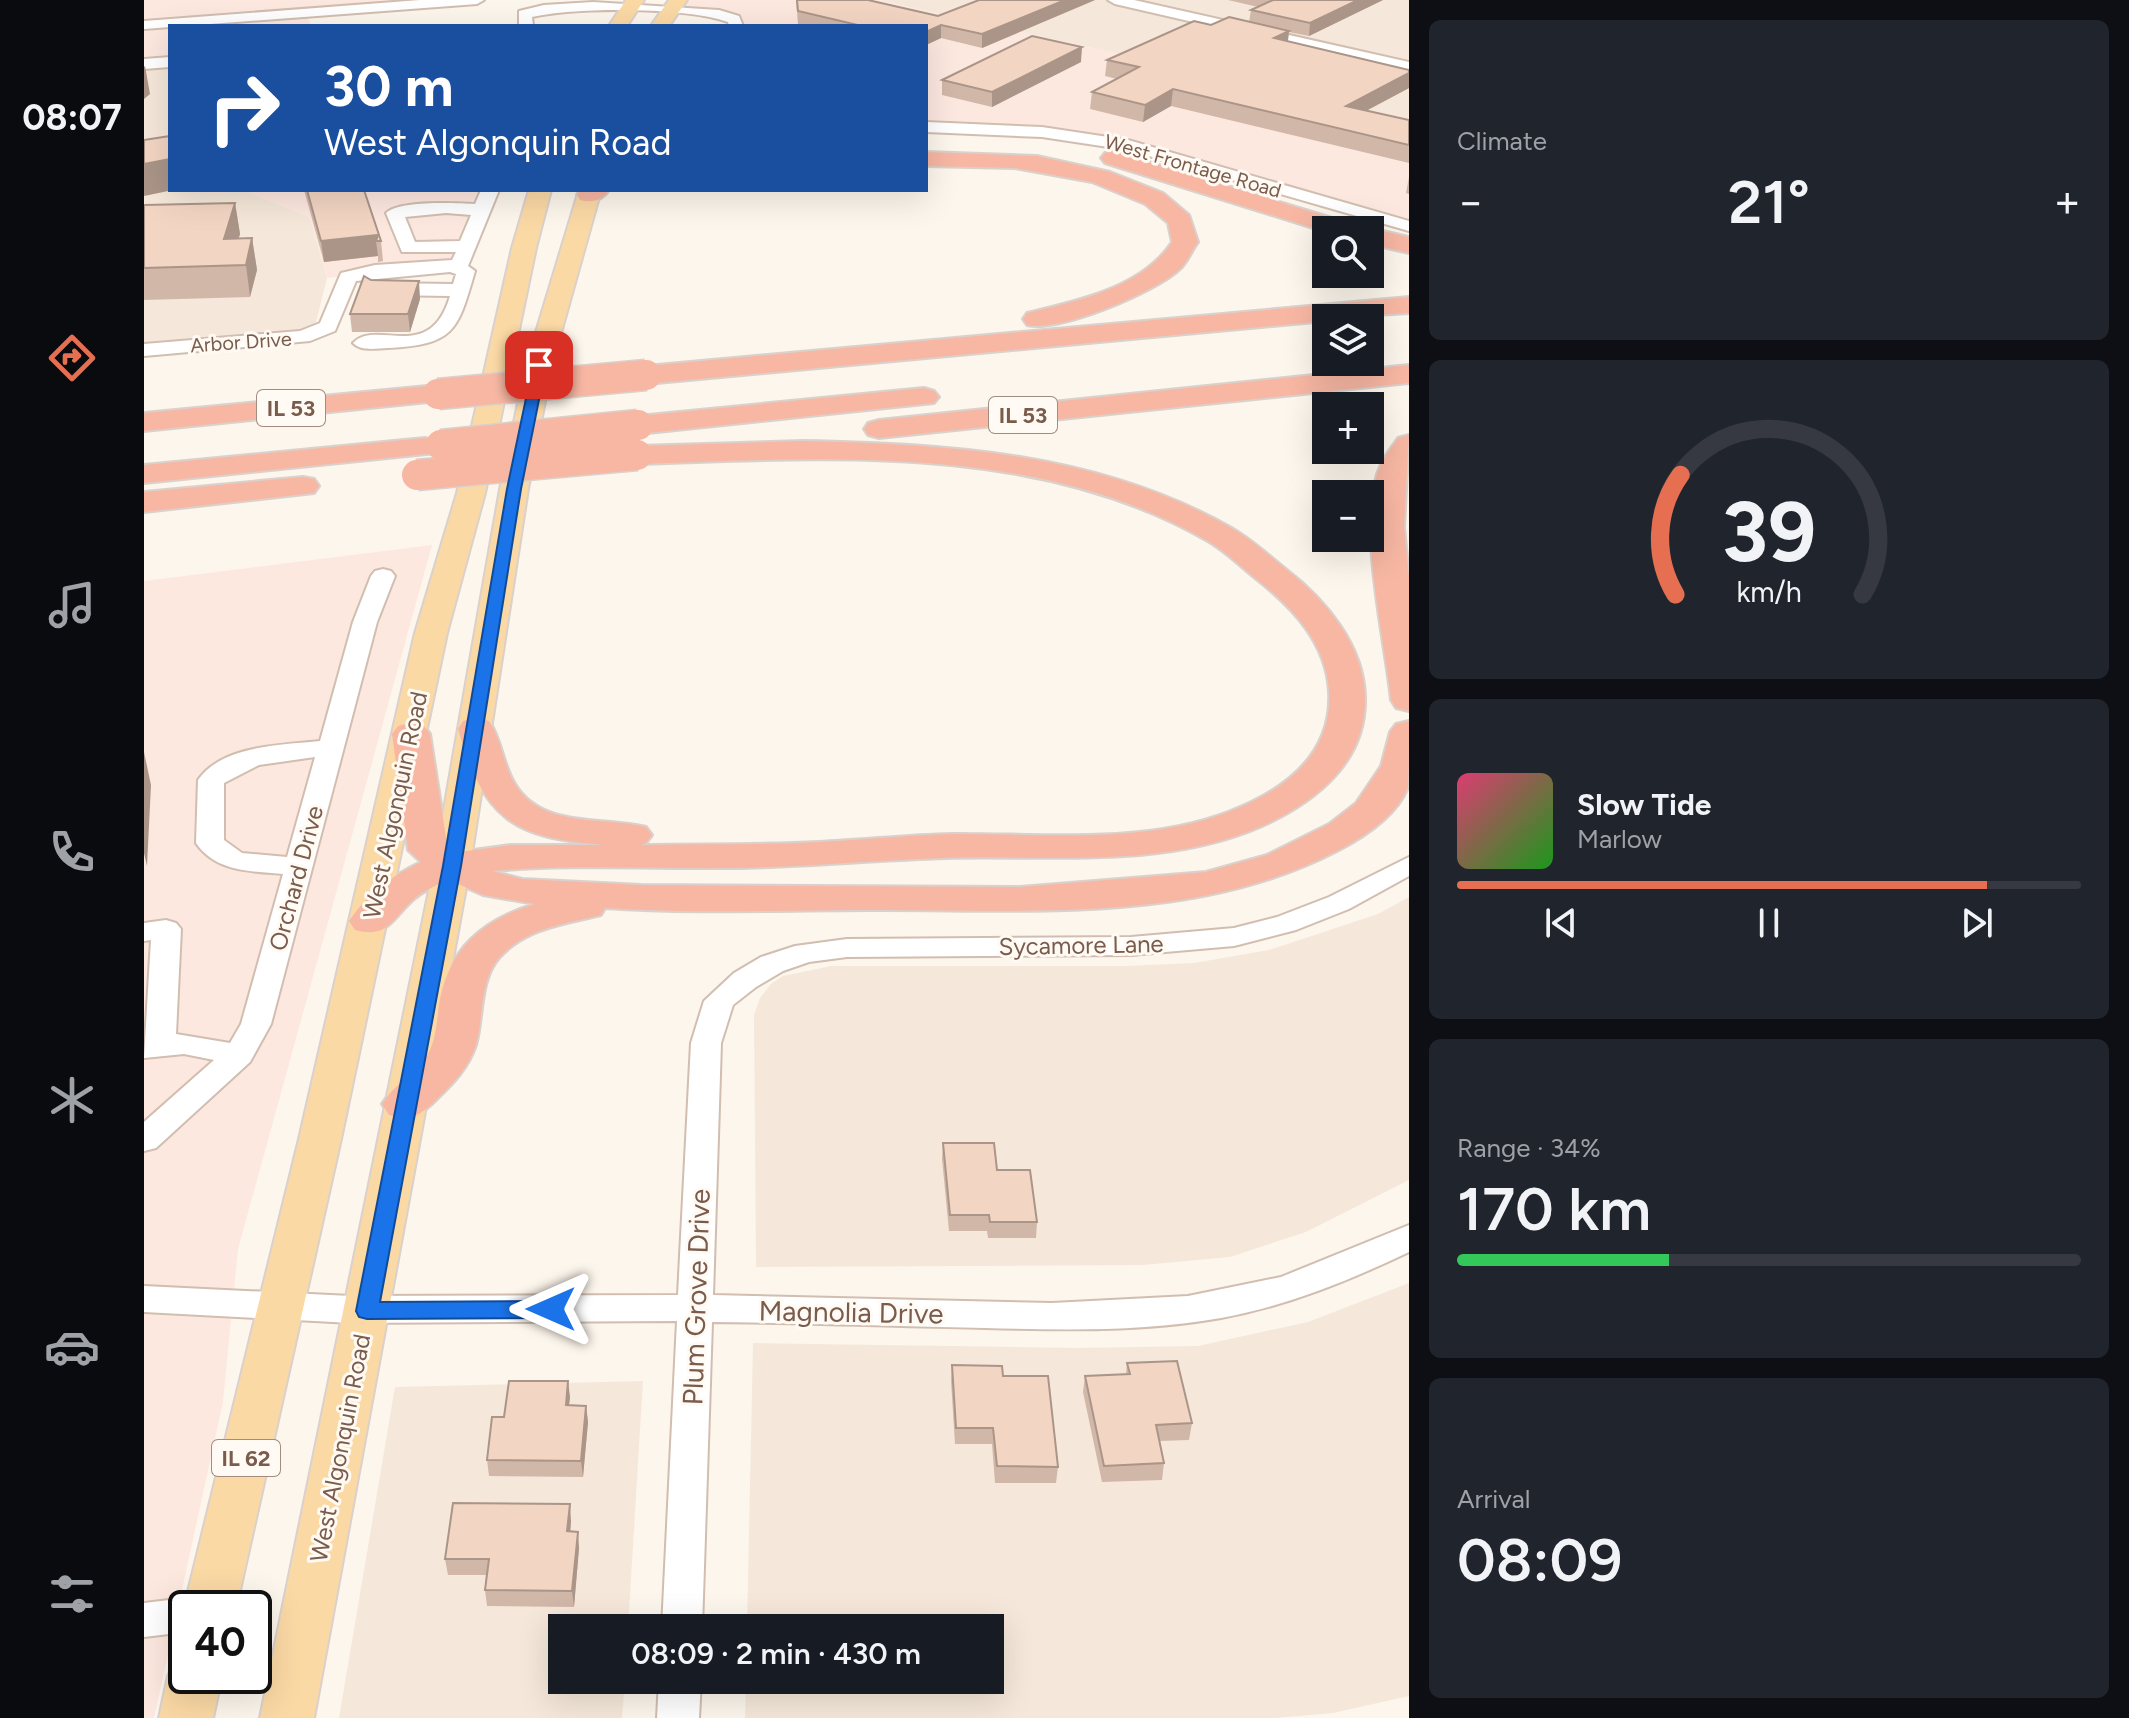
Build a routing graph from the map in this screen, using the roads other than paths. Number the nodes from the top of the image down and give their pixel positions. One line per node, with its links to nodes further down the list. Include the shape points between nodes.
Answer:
1 (476, 0): 3 (street)
2 (1115, 0): 13 (street)
3 (436, 2): 6 (street)
4 (632, 4): 5 (street); 7 (street, via 541,8 524,14); 8 (main road)
5 (670, 12): 9 (street, via 719,14)
6 (302, 13): 10 (street)
7 (526, 24)
8 (619, 24)
9 (735, 24)
10 (144, 25)
11 (168, 62): 12 (street)
12 (144, 64)
13 (1409, 67)
14 (928, 127): 22 (street, West Frontage Road, via 1043,131 1105,141)
15 (928, 142): 21 (highway, via 992,142 1098,154)
16 (928, 159): 38 (highway, via 1019,161 1101,177 1158,201 1171,212 1184,229 1183,249 1147,283 1074,312)
17 (489, 192): 20 (street)
18 (539, 192): 53 (main road, West Algonquin Road / IL 62)
19 (592, 192): 51 (main road, West Algonquin Road, via 539,365)
20 (482, 210): 25 (street); 25 (street, via 395,213 408,248)
21 (1312, 220)
22 (1409, 226)
23 (1384, 239): 24 (highway)
24 (1409, 245)
25 (467, 246): 26 (street, via 460,264)
26 (452, 266): 27 (street, via 367,270 348,277); 28 (street, via 466,271)
27 (344, 289): 28 (street); 34 (street, Arbor Drive, via 328,327 303,337)
28 (460, 290): 33 (street, via 442,332)
29 (1409, 305): 38 (highway, IL 53)
30 (1409, 324): 31 (highway)
31 (1384, 326)
32 (1312, 334): 40 (highway, IL 53)
33 (363, 343)
34 (144, 350)
35 (1409, 350): 36 (highway)
36 (1384, 353)
37 (1312, 359): 40 (highway, IL 53)
38 (755, 365): 40 (highway, IL 53)
39 (1409, 374): 40 (highway, IL 53)
40 (640, 413): 42 (highway, IL 53, bridge); 42 (highway, IL 53); 55 (highway, via 822,449 933,452 1065,475 1141,497 1192,520 1278,578 1330,637 1345,674 1347,722 1341,742 1329,763 1295,795 1266,811 1154,841)
41 (144, 422): 42 (highway, IL 53)
42 (428, 433): 44 (highway, IL 53); 45 (highway, IL 53); 46 (highway, IL 53)
43 (1409, 444): 50 (highway, via 1392,469 1387,496)
44 (144, 447)
45 (144, 474)
46 (252, 491): 47 (highway, IL 53); 48 (highway)
47 (144, 502)
48 (144, 512)
49 (383, 576): 54 (street, Orchard Drive)
50 (1409, 700)
51 (476, 729): 55 (highway, via 502,796 544,822 614,834 824,836); 57 (main road, West Algonquin Road)
52 (1409, 732): 59 (highway, via 1390,786 1343,832 1281,864 1209,884 1020,900)
53 (411, 734): 57 (highway, via 428,850); 60 (main road, West Algonquin Road / IL 62)
54 (331, 747): 58 (street, Orchard Drive); 58 (street, via 241,762 211,780 210,843 234,861)
55 (948, 846): 57 (highway, via 811,854 483,859)
56 (1409, 865): 62 (street, Sycamore Lane, via 1339,903 1234,937 1131,946 847,948 805,953)
57 (452, 866): 59 (highway, via 478,880 522,891); 60 (highway, via 409,883); 65 (main road, West Algonquin Road)
58 (299, 867): 64 (street, Orchard Drive, via 256,1024)
59 (641, 898): 65 (highway, via 542,915 491,942 468,973 451,1055)
60 (370, 921): 70 (main road, West Algonquin Road / IL 62)
61 (144, 932): 63 (street, via 166,929)
62 (745, 980): 69 (street, Plum Grove Drive, via 719,1001 706,1043)
63 (152, 1047): 64 (street, via 184,1044)
64 (239, 1055): 66 (street, Orchard Drive)
65 (405, 1104): 71 (main road, West Algonquin Road)
66 (144, 1140)
67 (1409, 1238): 69 (street, Magnolia Drive, via 1253,1298 1167,1311 1083,1317)
68 (144, 1299): 70 (street)
69 (696, 1308): 71 (street, Magnolia Drive); 73 (street, Plum Grove Drive)
70 (282, 1309): 71 (street, Magnolia Drive); 72 (main road, West Algonquin Road / IL 62)
71 (367, 1311): 79 (main road, West Algonquin Road)
72 (214, 1590)
73 (683, 1614)
74 (168, 1617): 75 (street)
75 (144, 1620)
76 (191, 1694): 78 (main road)
77 (679, 1694): 80 (street)
78 (186, 1718)
79 (287, 1718)
80 (678, 1718)

